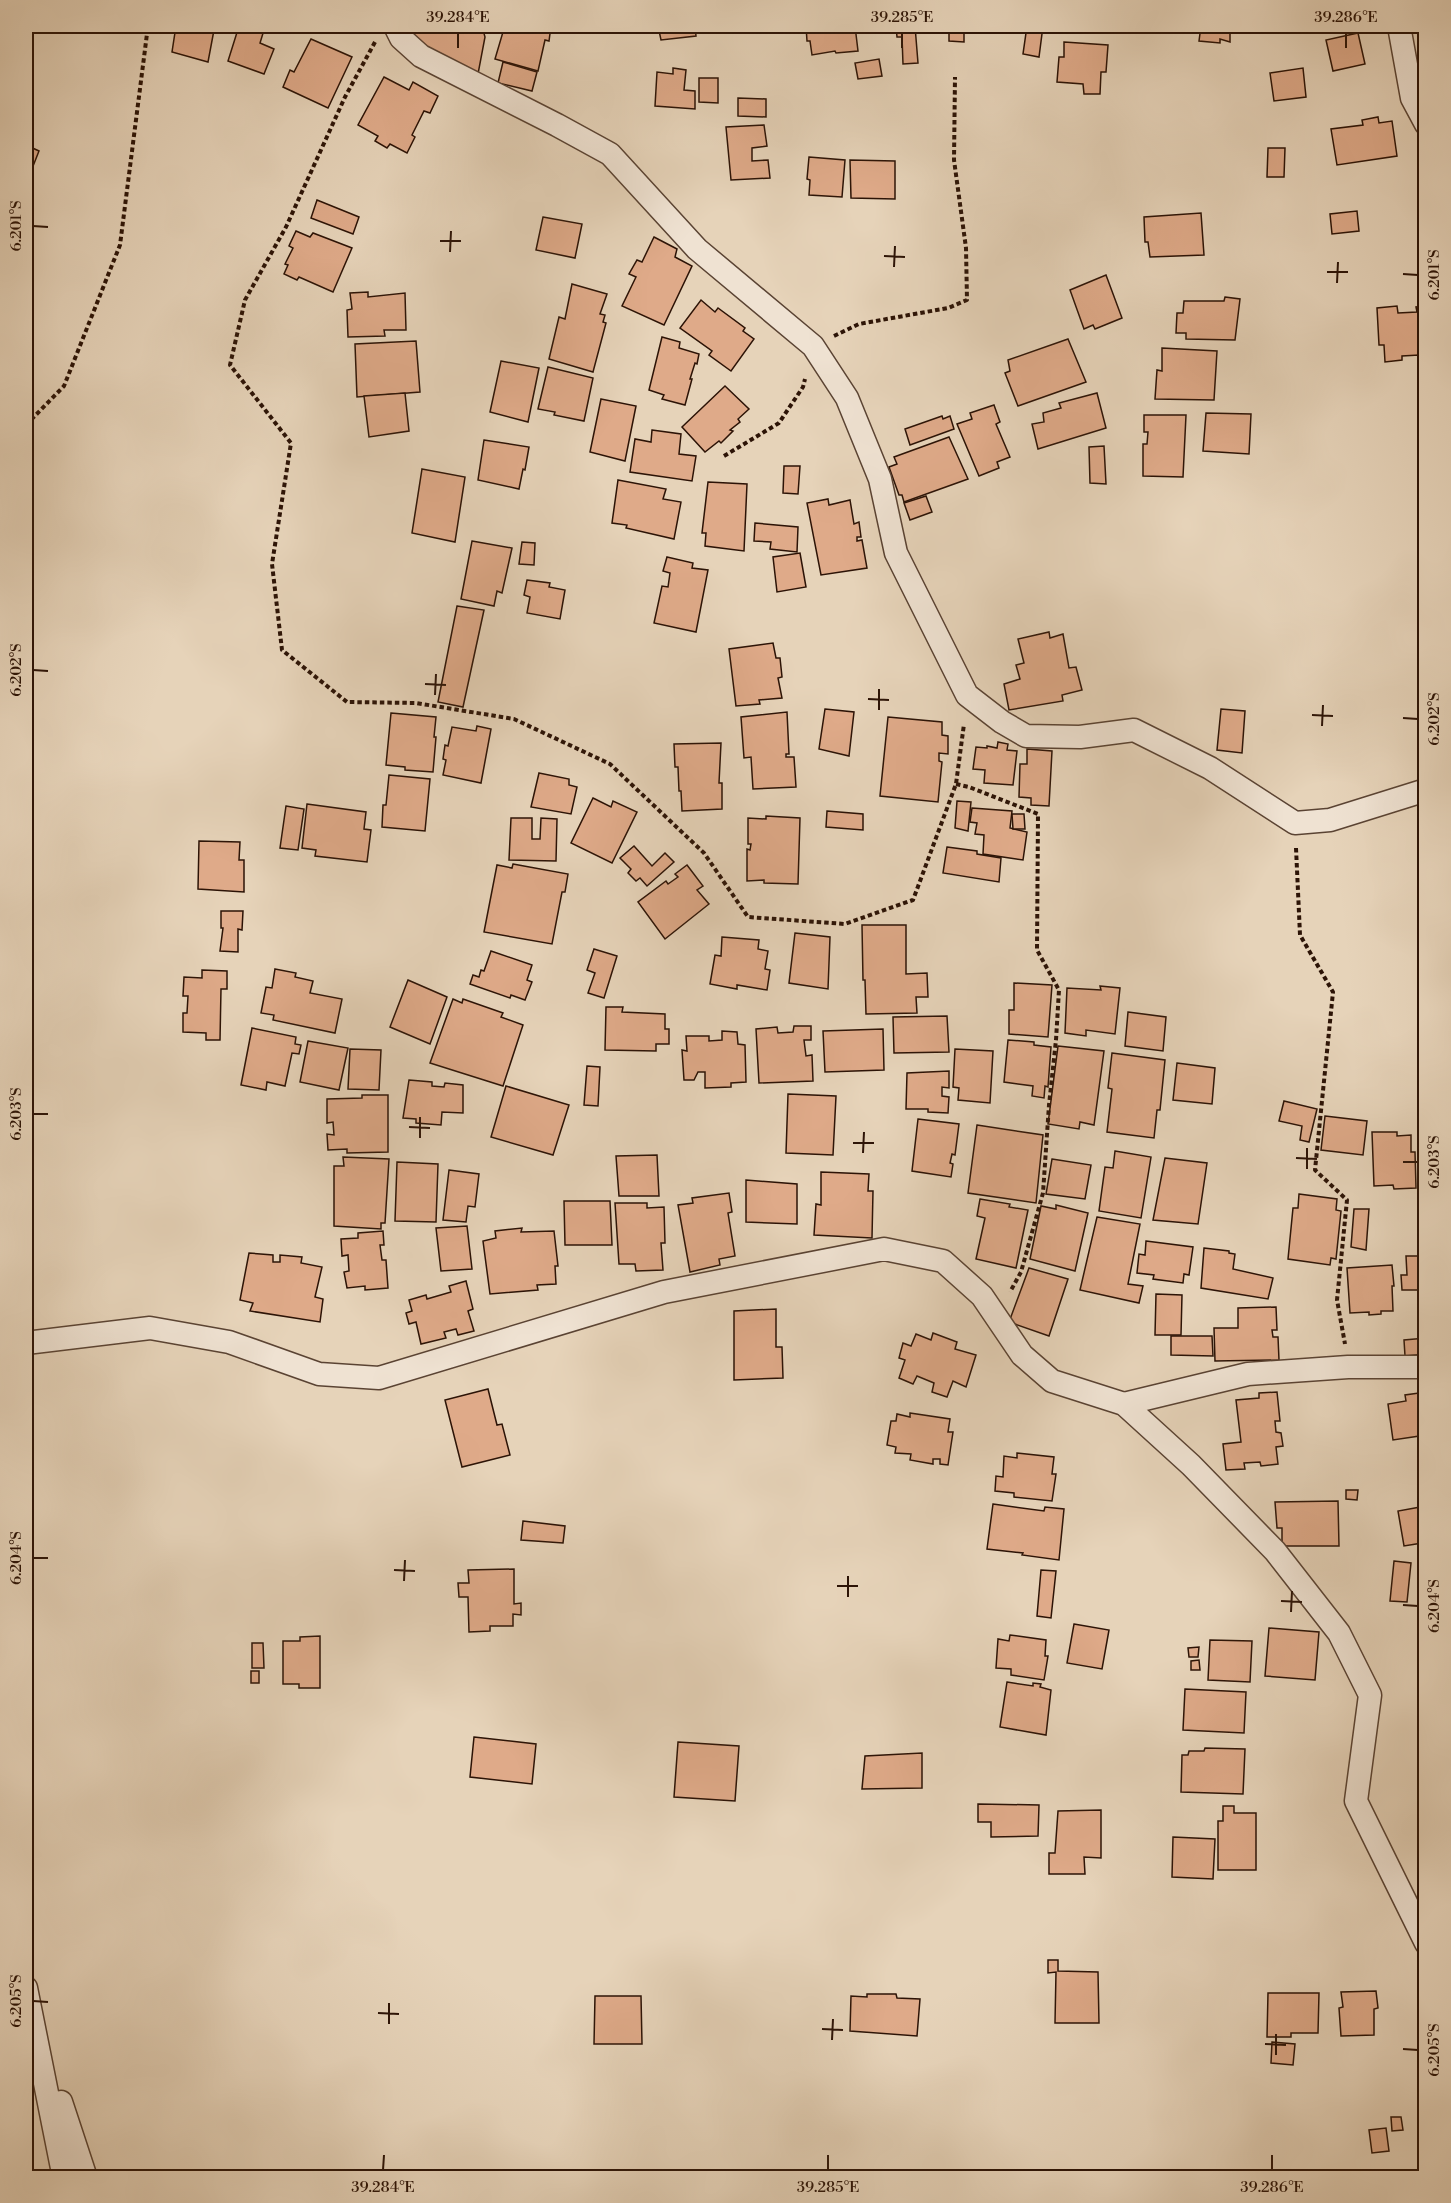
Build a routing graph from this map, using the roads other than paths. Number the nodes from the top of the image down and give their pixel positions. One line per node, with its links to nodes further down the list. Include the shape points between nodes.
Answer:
1 (1399, 26): 3 (street, via 1412,98)
2 (386, 31): 4 (street, via 401,38 421,56 610,154 698,249 813,346 847,398 880,479 896,554 967,695 1002,722 1026,736 1080,737 1134,730 1210,768 1295,823 1330,820)
3 (1425, 124)
4 (1425, 790)
5 (26, 1343): 7 (street, via 150,1328 230,1342 319,1374 379,1378 664,1292 884,1249 943,1261 982,1296 1022,1355 1052,1381)
6 (1425, 1367): 7 (street, via 1348,1367 1248,1374)
7 (1124, 1404): 8 (street, via 1191,1465 1275,1551 1339,1633 1370,1695 1356,1801)
8 (1425, 1943)
9 (26, 1988): 10 (street)
10 (39, 2050): 11 (street); 12 (street)
11 (64, 2178)
12 (86, 2178)

